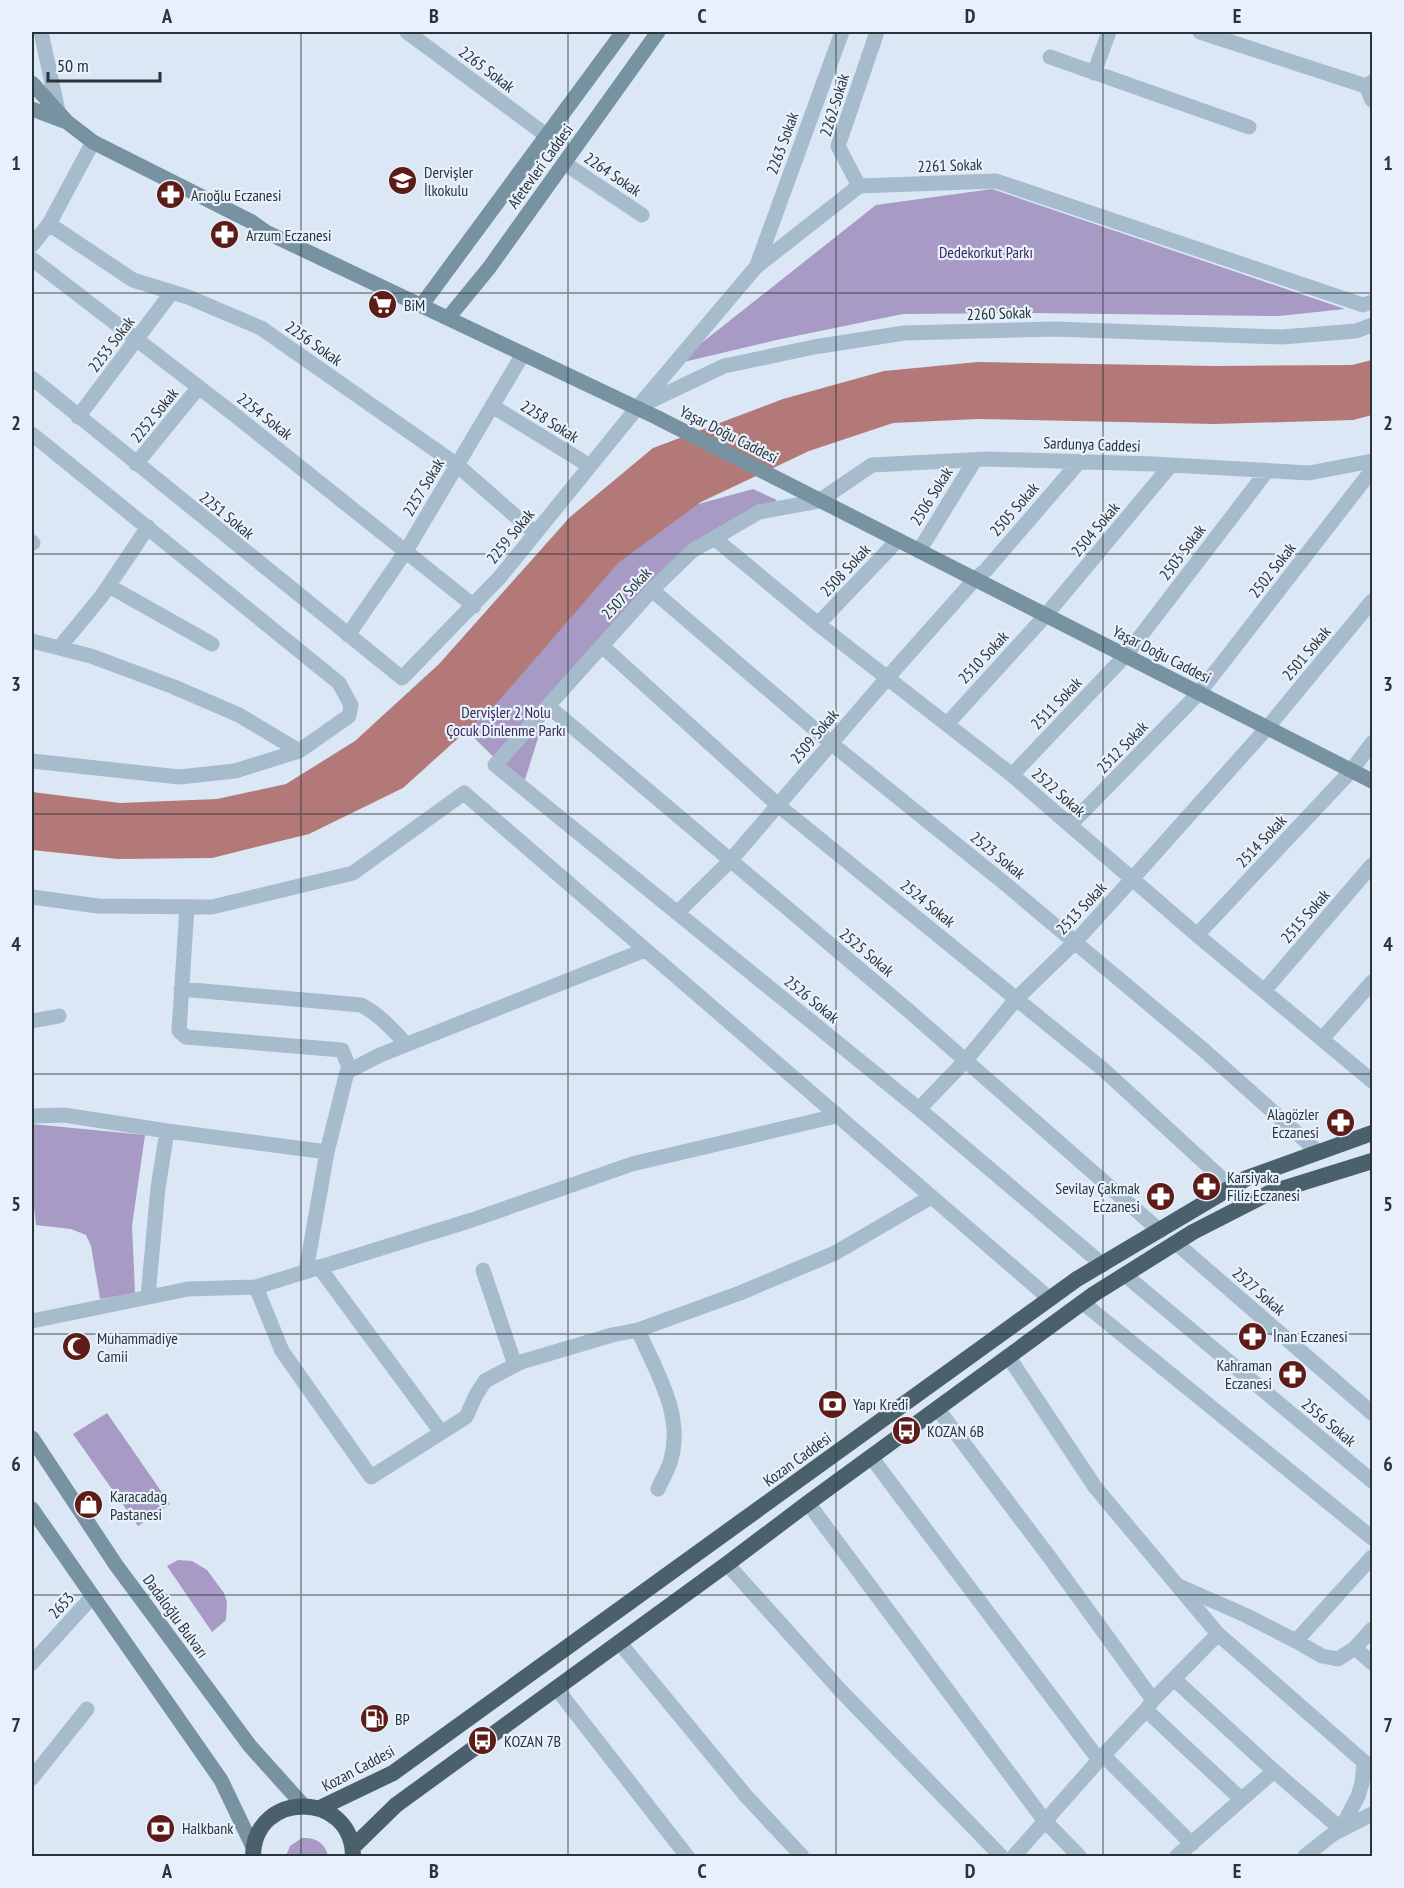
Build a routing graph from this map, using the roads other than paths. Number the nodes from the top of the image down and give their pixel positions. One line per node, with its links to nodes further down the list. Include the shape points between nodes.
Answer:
1 (41, 32): 13 (street)
2 (407, 32): 16 (street, 2265 Sokak)
3 (623, 32): 16 (main road, Afetevleri Caddesi)
4 (658, 32): 18 (main road, Afetevleri Caddesi)
5 (842, 32): 24 (street, 2263 Sokak)
6 (877, 32): 19 (street, 2262 Sokak, via 838,146)
7 (1109, 32): 10 (street)
8 (1200, 32): 12 (street)
9 (1050, 57): 10 (street)
10 (1094, 73): 15 (street)
11 (32, 83): 13 (main road, Yaşar Doğu Caddesi)
12 (1370, 89)
13 (51, 114): 14 (main road); 17 (main road, Yaşar Doğu Caddesi)
14 (32, 122)
15 (1250, 127)
16 (546, 135): 27 (main road, Afetevleri Caddesi)
17 (93, 142): 21 (street); 27 (main road, Yaşar Doğu Caddesi, via 266,232)
18 (564, 163): 20 (street, 2264 Sokak); 28 (main road, Afetevleri Caddesi)
19 (859, 186): 24 (street); 26 (street, 2261 Sokak, via 996,181 1363,305)
20 (642, 215)
21 (49, 224): 22 (street); 25 (street, 2256 Sokak, via 133,280)
22 (32, 245)
23 (32, 259): 30 (street, 2254 Sokak)
24 (756, 267): 35 (street)
25 (172, 292): 30 (street, 2253 Sokak); 42 (street, 2256 Sokak, via 261,328)
26 (1372, 302)
27 (421, 306): 28 (main road, Yaşar Doğu Caddesi)
28 (448, 318): 31 (main road, Yaşar Doğu Caddesi)
29 (1372, 325): 35 (street, 2260 Sokak, via 1356,331 1282,337 1055,329 903,333 724,366)
30 (137, 340): 33 (street, 2254 Sokak); 36 (street, 2253 Sokak)
31 (523, 354): 34 (street, 2257 Sokak); 35 (main road, Yaşar Doğu Caddesi)
32 (32, 378): 36 (street, 2251 Sokak)
33 (199, 387): 41 (street, 2252 Sokak); 52 (street, 2254 Sokak)
34 (492, 406): 42 (street, 2257 Sokak); 44 (street, 2258 Sokak)
35 (637, 408): 44 (street, 2259 Sokak); 47 (main road, Yaşar Doğu Caddesi)
36 (78, 417): 41 (street, 2251 Sokak)
37 (32, 434): 48 (street)
38 (975, 460): 40 (street, Sardunya Caddesi); 47 (street, Sardunya Caddesi, via 872,465); 53 (street, 2506 Sokak)
39 (1372, 461): 46 (street, Sardunya Caddesi, via 1309,473)
40 (1079, 462): 43 (street, Sardunya Caddesi); 54 (street, 2505 Sokak)
41 (136, 464): 61 (street, 2251 Sokak)
42 (457, 465): 49 (street, 2256 Sokak); 52 (street, 2257 Sokak)
43 (1171, 465): 46 (street, Sardunya Caddesi); 59 (street, 2504 Sokak)
44 (590, 466): 49 (street, 2259 Sokak)
45 (1372, 470): 69 (street, 2502 Sokak)
46 (1267, 471): 66 (street, 2503 Sokak)
47 (819, 501): 50 (street, 2507 Sokak, via 759,512); 51 (main road, Yaşar Doğu Caddesi)
48 (148, 527): 55 (street); 75 (street, via 339,683 351,705 349,716)
49 (535, 533): 58 (street, 2259 Sokak)
50 (714, 538): 56 (street, 2507 Sokak, via 692,551); 60 (street, 2522 Sokak)
51 (898, 540): 53 (main road, Yaşar Doğu Caddesi); 60 (street, 2508 Sokak)
52 (406, 551): 58 (street, 2254 Sokak); 61 (street, 2257 Sokak)
53 (919, 551): 54 (main road, Yaşar Doğu Caddesi)
54 (975, 579): 59 (main road, Yaşar Doğu Caddesi); 67 (street, 2509 Sokak)
55 (109, 586): 63 (street); 65 (street)
56 (652, 590): 64 (street, 2507 Sokak); 74 (street, 2523 Sokak)
57 (1372, 601): 72 (street, 2501 Sokak)
58 (474, 606): 68 (street, 2259 Sokak)
59 (1046, 615): 66 (main road, Yaşar Doğu Caddesi); 71 (street, 2510 Sokak)
60 (818, 624): 67 (street, 2522 Sokak)
61 (348, 635): 68 (street, 2251 Sokak)
62 (32, 641): 65 (street)
63 (212, 644)
64 (602, 646): 70 (street, 2507 Sokak); 81 (street, 2524 Sokak)
65 (59, 648): 75 (street, via 174,687 239,715)
66 (1126, 655): 69 (main road, Yaşar Doğu Caddesi); 79 (street, 2511 Sokak)
67 (888, 677): 71 (street, 2522 Sokak); 74 (street, 2509 Sokak)
68 (402, 678)
69 (1199, 693): 72 (main road, Yaşar Doğu Caddesi); 82 (street, 2512 Sokak)
70 (548, 706): 77 (street, 2507 Sokak); 83 (street, 2525 Sokak)
71 (947, 724): 79 (street, 2522 Sokak)
72 (1267, 728): 78 (main road, Yaşar Doğu Caddesi); 85 (street, 2513 Sokak)
73 (1372, 743): 78 (street, 2514 Sokak)
74 (831, 744): 81 (street, 2509 Sokak); 90 (street, 2523 Sokak)
75 (299, 751): 76 (street, via 235,771 179,777)
76 (32, 761)
77 (495, 765): 88 (street, 2526 Sokak)
78 (1351, 771): 80 (main road, Yaşar Doğu Caddesi); 89 (street, 2514 Sokak)
79 (1012, 775): 82 (street, 2522 Sokak)
80 (1372, 781)
81 (779, 806): 83 (street, 2509 Sokak); 95 (street, 2524 Sokak)
82 (1070, 825): 85 (street, 2522 Sokak)
83 (730, 861): 88 (street, 2509 Sokak); 100 (street, 2525 Sokak)
84 (1372, 865): 94 (street, 2515 Sokak)
85 (1133, 878): 89 (street, 2522 Sokak); 90 (street, 2513 Sokak)
86 (32, 897): 87 (street, via 98,906)
87 (186, 907): 91 (street, via 212,907 354,873 464,793); 93 (street)
88 (677, 913): 103 (street, 2526 Sokak)
89 (1197, 935): 94 (street, 2522 Sokak)
90 (1075, 942): 95 (street, 2513 Sokak); 109 (street, 2523 Sokak)
91 (645, 950): 99 (street); 105 (street)
92 (1372, 982): 98 (street)
93 (181, 989): 99 (street, via 361,1005 384,1020); 101 (street, via 179,1031 186,1037 342,1050)
94 (1264, 991): 98 (street, 2522 Sokak)
95 (1017, 998): 100 (street, 2513 Sokak); 111 (street, 2524 Sokak, via 1105,1071)
96 (59, 1016): 97 (street)
97 (32, 1021)
98 (1322, 1039): 102 (street, 2522 Sokak)
99 (406, 1044): 101 (street)
100 (966, 1060): 103 (street, 2513 Sokak); 113 (street, 2525 Sokak)
101 (350, 1070): 108 (street)
102 (1372, 1081)
103 (919, 1109): 115 (street, 2526 Sokak)
104 (32, 1116): 106 (street, via 64,1115)
105 (836, 1116): 112 (street); 116 (street, via 632,1164 472,1220)
106 (167, 1131): 108 (street); 120 (street)
107 (1372, 1133): 109 (highway, Kozan Caddesi)
108 (327, 1152): 116 (street)
109 (1318, 1152): 111 (highway, Kozan Caddesi)
110 (1372, 1161): 114 (highway, via 1269,1193)
111 (1231, 1187): 113 (highway, Kozan Caddesi)
112 (932, 1197): 121 (street); 124 (street, via 836,1253)
113 (1160, 1231): 115 (highway, Kozan Caddesi)
114 (1176, 1243): 118 (highway); 128 (street, 2527 Sokak)
115 (1103, 1264): 121 (highway, Kozan Caddesi)
116 (312, 1269): 119 (street); 129 (street)
117 (483, 1270): 126 (street)
118 (1125, 1275): 122 (highway); 132 (street, 2556 Sokak)
119 (256, 1287): 120 (street, via 188,1289); 129 (street, via 282,1351 371,1477)
120 (148, 1296): 123 (street)
121 (1050, 1299): 158 (highway, Kozan Caddesi, via 393,1773)
122 (1082, 1302): 125 (highway); 136 (street)
123 (32, 1321)
124 (638, 1330): 126 (street); 133 (street, via 671,1406 675,1429 671,1459)
125 (1008, 1356): 127 (highway); 139 (street, via 1095,1487)
126 (515, 1365): 129 (street, via 485,1381 466,1417)
127 (937, 1408): 131 (highway); 150 (street, via 1053,1562)
128 (1372, 1413)
129 (441, 1431)
130 (32, 1438): 157 (main road, Dadaloğlu Bulvarı, via 116,1565 250,1746)
131 (871, 1456): 134 (highway); 152 (street)
132 (1372, 1481)
133 (658, 1489)
134 (808, 1503): 138 (highway); 160 (street)
135 (32, 1509): 140 (main road)
136 (1372, 1538)
137 (1372, 1557): 143 (street)
138 (727, 1564): 144 (highway); 167 (street, via 841,1691)
139 (1175, 1583): 142 (street); 143 (street)
140 (92, 1597): 146 (street, 2653); 163 (main road, via 221,1780)
141 (1372, 1629): 145 (street)
142 (1218, 1634): 148 (street); 153 (street)
143 (1296, 1641): 145 (street, via 1322,1656 1338,1659)
144 (619, 1642): 149 (highway); 166 (street, via 746,1796)
145 (1355, 1648): 147 (street)
146 (32, 1663)
147 (1372, 1663)
148 (1174, 1679): 150 (street); 154 (street)
149 (556, 1688): 164 (highway, via 396,1805); 165 (street)
150 (1149, 1705): 152 (street); 156 (street)
151 (87, 1709): 155 (street)
152 (1101, 1758): 160 (street); 162 (street)
153 (1368, 1765): 161 (street)
154 (1274, 1771): 156 (street); 161 (street)
155 (32, 1779)
156 (1241, 1799): 162 (street)
157 (303, 1805): 158 (highway); 163 (highway, via 270,1818 259,1831)
158 (320, 1808): 164 (highway, via 347,1830)
159 (1372, 1814): 161 (street)
160 (1044, 1820): 168 (street); 169 (street)
161 (1341, 1829): 171 (street)
162 (1192, 1844): 170 (street)
163 (254, 1852)
164 (353, 1852)
165 (687, 1857)
166 (802, 1857)
167 (1001, 1857)
168 (1014, 1857)
169 (1079, 1857)
170 (1177, 1857)
171 (1305, 1857)

